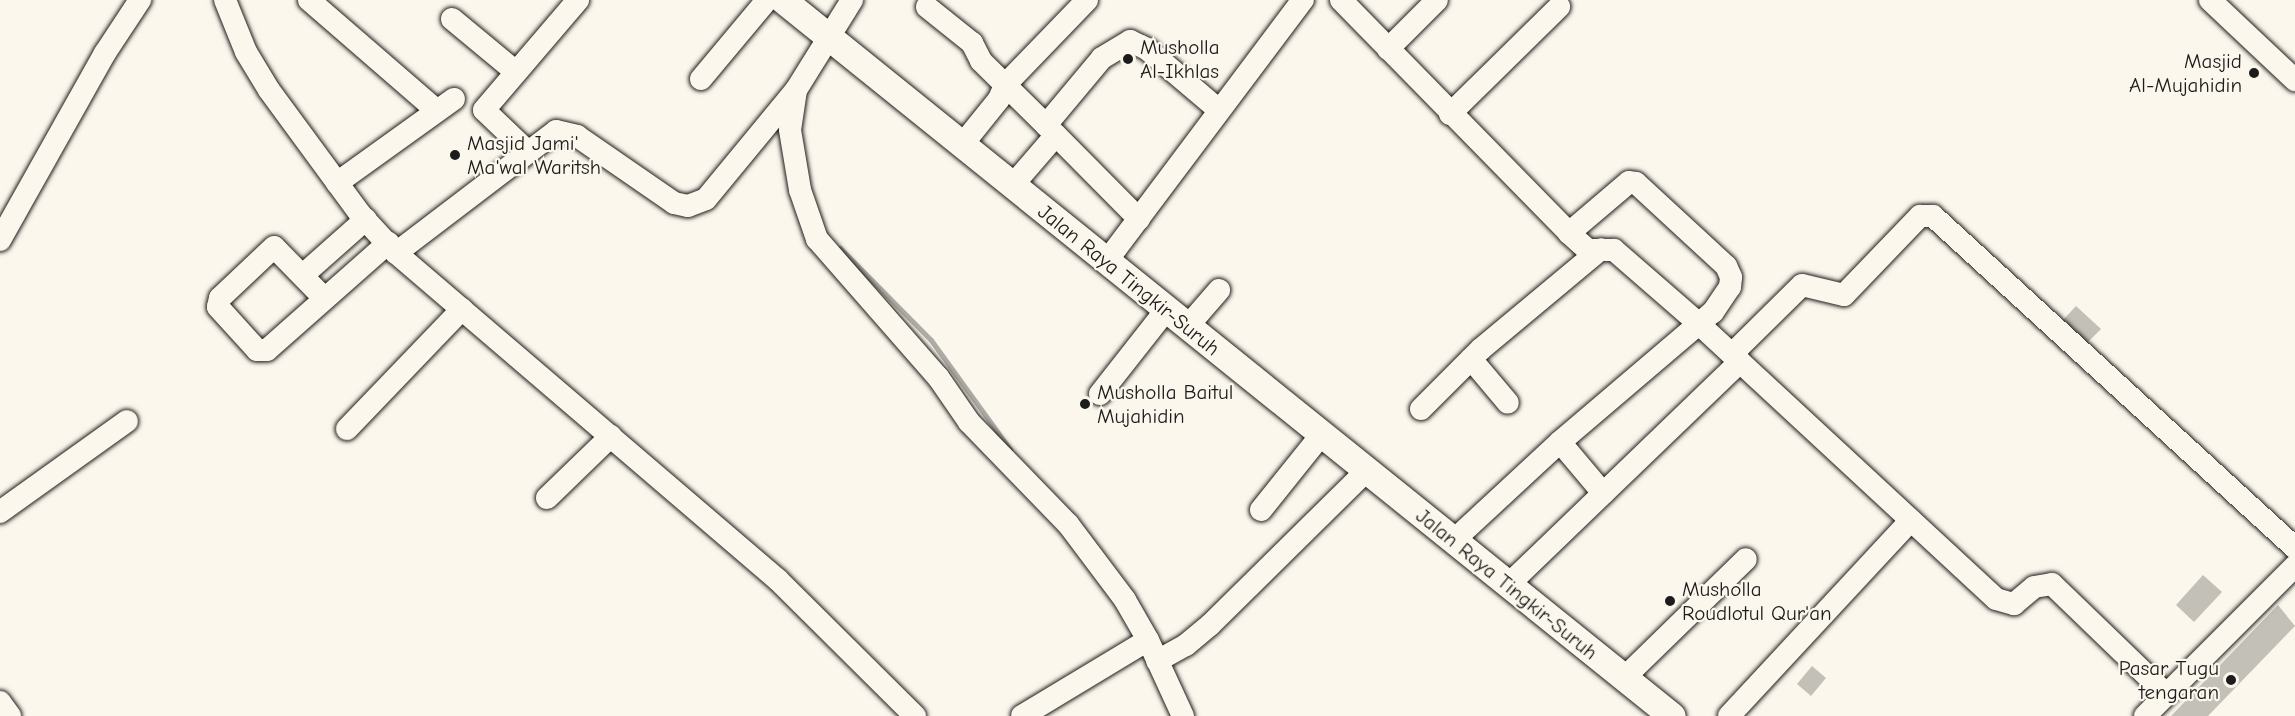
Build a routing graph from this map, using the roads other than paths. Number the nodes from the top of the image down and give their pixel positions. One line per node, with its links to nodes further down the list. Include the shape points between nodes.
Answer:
1 (140, 0): 33 (street, via 105,53)
2 (225, 0): 28 (street, via 246,52 269,90)
3 (309, 0): 28 (street, via 445,105)
4 (578, 0): 18 (street)
5 (767, 0): 19 (street)
6 (783, 0): 16 (main road, Jalan Raya Tingkir-Suruh)
7 (852, 0): 16 (street)
8 (1087, 0): 21 (street)
9 (1303, 0): 23 (street)
10 (1341, 0): 17 (street)
11 (1437, 0): 17 (street)
12 (2210, 0): 20 (street)
13 (1559, 6): 24 (street)
14 (927, 7): 21 (street, via 972,43 981,61)
15 (452, 19): 18 (street)
16 (832, 39): 22 (street); 26 (main road, Jalan Raya Tingkir-Suruh)
17 (1388, 49): 24 (street)
18 (516, 72): 27 (street, via 484,110)
19 (701, 79)
20 (2295, 80)
21 (1005, 85): 25 (street); 26 (street, via 999,99)
22 (796, 90): 27 (street, via 722,183 706,200 688,206 674,203 567,133 556,131); 65 (street, via 790,130 800,190 817,239 938,377 969,422 1068,524 1125,600)
23 (1219, 110): 25 (street, via 1147,49 1130,41 1102,58); 31 (street)
24 (1449, 114): 32 (street)
25 (1051, 130): 29 (street); 31 (street)
26 (962, 145): 29 (main road, Jalan Raya Tingkir-Suruh)
27 (527, 151): 34 (street)
28 (337, 183): 30 (street)
29 (1012, 186): 36 (main road, Jalan Raya Tingkir-Suruh)
30 (366, 219): 34 (street); 37 (street)
31 (1139, 219): 36 (street)
32 (1569, 233): 35 (street, via 1588,250); 42 (street, via 1629,182 1636,183 1702,242 1731,277 1727,295)
33 (0, 240)
34 (392, 248): 39 (street); 40 (street)
35 (1601, 249): 42 (street, via 1614,250); 45 (street)
36 (1106, 262): 41 (main road, Jalan Raya Tingkir-Suruh)
37 (303, 275): 39 (street); 39 (street, via 274,247 220,298 219,311 256,350 263,351)
38 (1219, 290): 43 (street)
39 (324, 298)
40 (462, 309): 50 (street); 51 (street)
41 (1166, 310): 43 (main road, Jalan Raya Tingkir-Suruh); 46 (street)
42 (1698, 323): 44 (street); 53 (street)
43 (1187, 327): 52 (main road, Jalan Raya Tingkir-Suruh)
44 (1736, 358): 55 (street); 59 (street); 61 (street, via 1802,285 1844,295 1920,216 1933,216)
45 (1471, 359): 47 (street); 48 (street)
46 (1100, 394)
47 (1508, 402)
48 (1421, 409)
49 (128, 421): 58 (street)
50 (347, 429)
51 (611, 435): 56 (street); 71 (street, via 778,580)
52 (1321, 435): 54 (main road, Jalan Raya Tingkir-Suruh); 57 (street)
53 (1560, 442): 55 (street); 60 (street)
54 (1366, 471): 60 (main road, Jalan Raya Tingkir-Suruh); 66 (street, via 1210,625)
55 (1603, 493): 64 (street)
56 (547, 498)
57 (1261, 510)
58 (0, 512)
59 (1911, 520): 68 (street, via 2006,604 2014,604 2043,583 2052,584); 75 (street)
60 (1453, 541): 64 (main road, Jalan Raya Tingkir-Suruh)
61 (2295, 548)
62 (1746, 559): 67 (street)
63 (2295, 566): 68 (street)
64 (1508, 585): 67 (main road, Jalan Raya Tingkir-Suruh)
65 (1148, 640): 66 (street); 72 (street)
66 (1164, 658): 73 (street)
67 (1624, 678): 74 (main road, Jalan Raya Tingkir-Suruh)
68 (2165, 693): 76 (street)
69 (0, 702): 70 (street)
70 (10, 716)
71 (915, 716)
72 (1022, 716)
73 (1183, 716)
74 (1672, 716)
75 (1729, 716)
76 (2145, 716)

